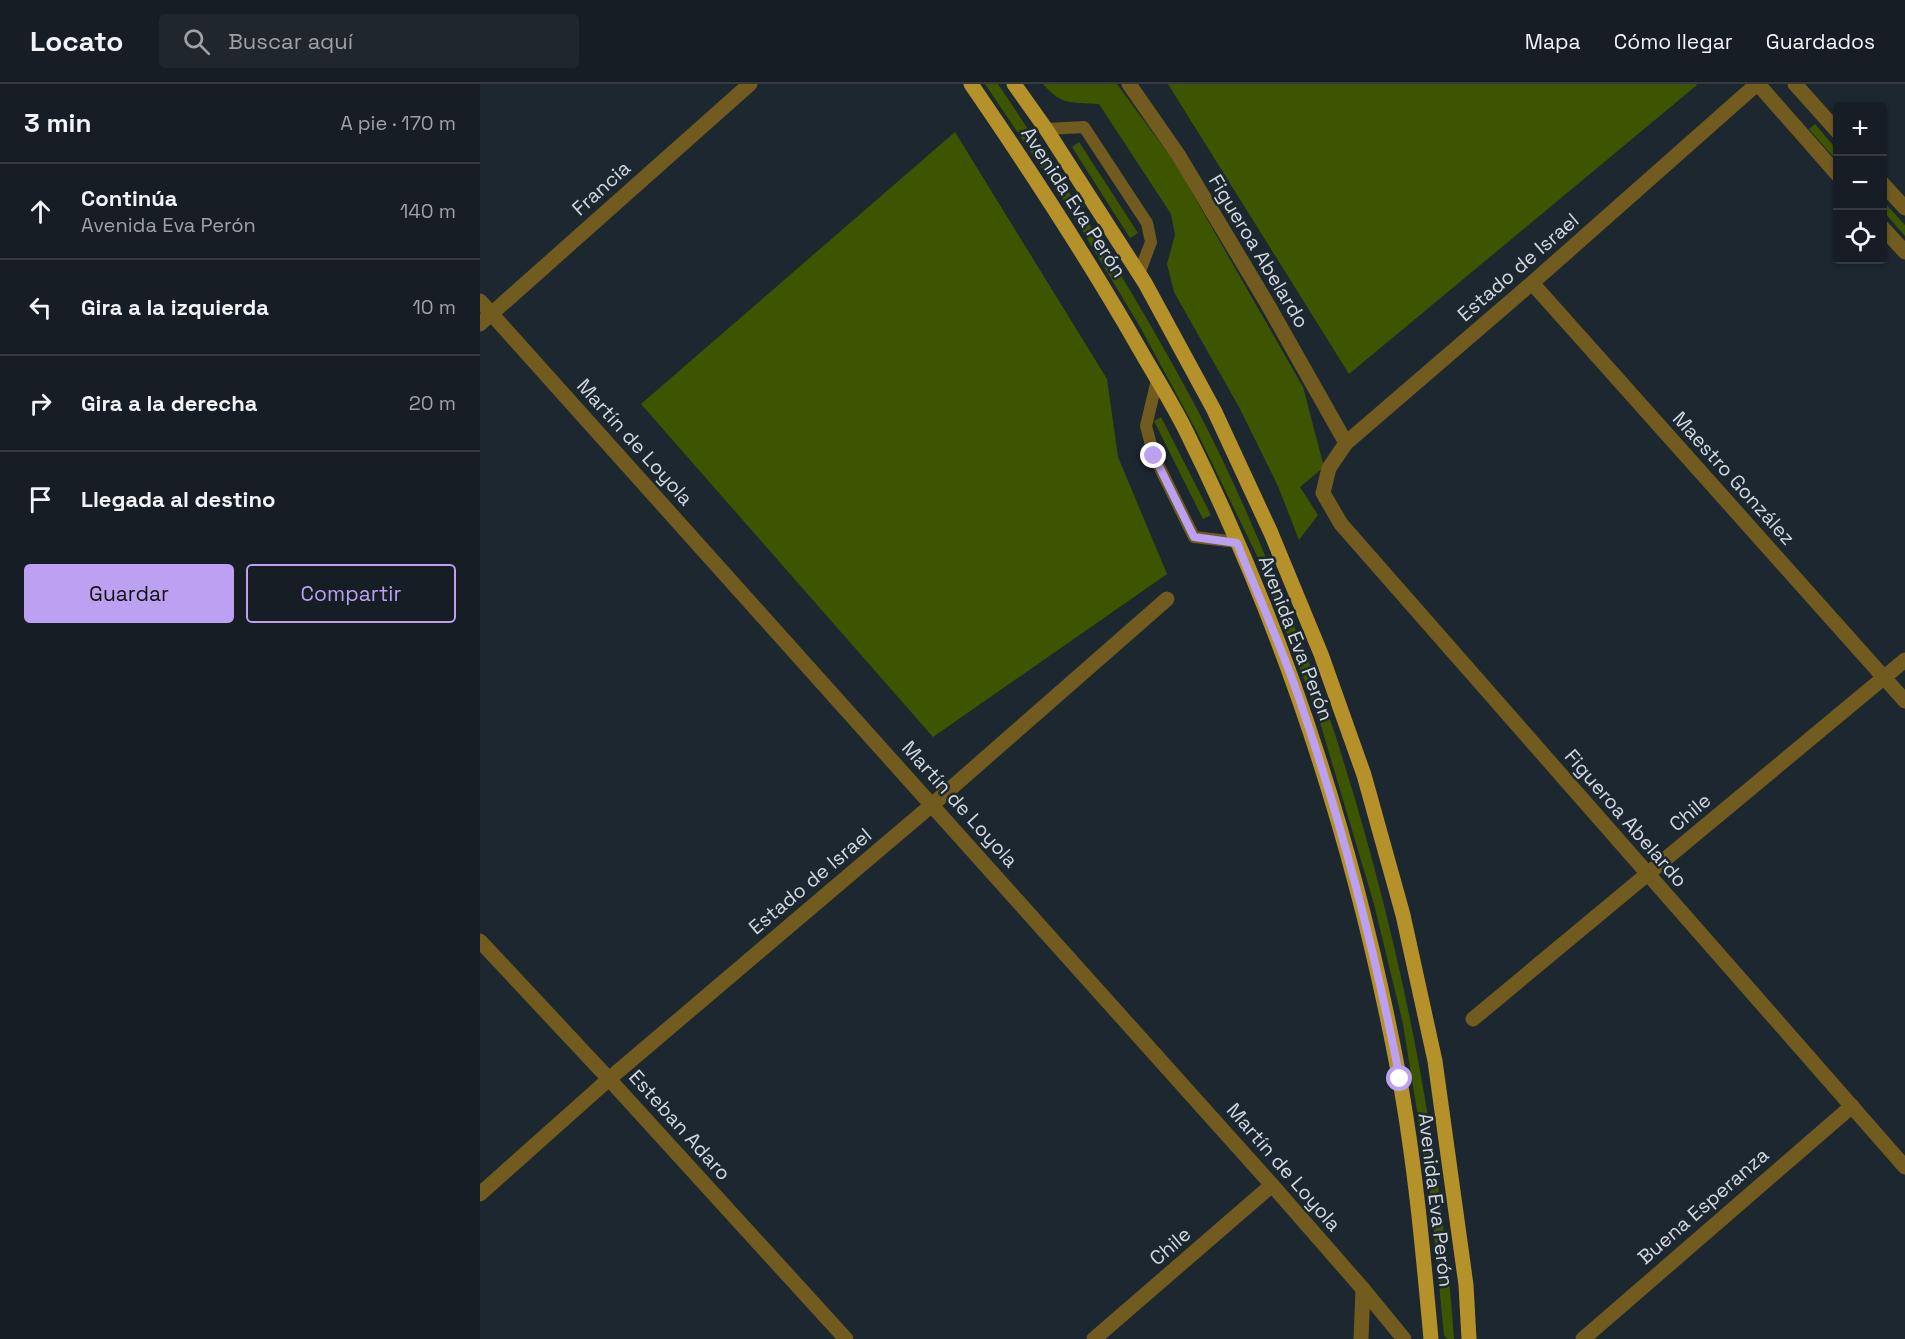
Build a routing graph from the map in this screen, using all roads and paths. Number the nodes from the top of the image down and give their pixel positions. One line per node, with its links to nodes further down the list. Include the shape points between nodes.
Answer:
1 (750, 84): 17 (street, Francia)
2 (971, 84): 18 (main road, Avenida Eva Perón, via 1038,180)
3 (1014, 84): 8 (main road, Avenida Eva Perón)
4 (1129, 84): 19 (street, Figueroa Abelardo, via 1179,156)
5 (1757, 84): 9 (street); 15 (street, Estado de Israel)
6 (1795, 84): 7 (street)
7 (1833, 126)
8 (1046, 129): 14 (main road, Avenida Eva Perón); 14 (lane, via 1084,127 1147,222 1151,242)
9 (1833, 169)
10 (1887, 188): 11 (street)
11 (1905, 208)
12 (1887, 232): 13 (street)
13 (1905, 252)
14 (1139, 274): 41 (main road, Avenida Eva Perón, via 1214,410 1271,533 1321,654 1364,775 1403,915 1435,1061 1466,1285)
15 (1532, 283): 19 (street, Estado de Israel); 24 (street, Maestro González)
16 (480, 301): 17 (street, Martín de Loyola)
17 (486, 319): 26 (street, Martín de Loyola)
18 (1157, 380): 21 (main road, Avenida Eva Perón, via 1185,428); 21 (lane, via 1146,426 1154,456 1194,537)
19 (1346, 443): 20 (street, Estado de Israel, via 1329,468)
20 (1323, 493): 27 (street, Figueroa Abelardo, via 1341,524)
21 (1237, 543): 40 (main road, Avenida Eva Perón, via 1301,701 1340,824 1381,983 1400,1079 1420,1220)
22 (1167, 599): 26 (street, Estado de Israel)
23 (1905, 660): 24 (street, Chile)
24 (1884, 677): 25 (street, Maestro González); 27 (street, Chile)
25 (1905, 701)
26 (933, 804): 30 (street, Estado de Israel); 33 (street, Martín de Loyola)
27 (1648, 875): 29 (street, Chile); 31 (street, Figueroa Abelardo)
28 (480, 941): 30 (street, Esteban Adaro)
29 (1473, 1019)
30 (609, 1079): 34 (street, Estado de Israel); 36 (street, Esteban Adaro)
31 (1852, 1106): 32 (street, Figueroa Abelardo); 42 (street, Buena Esperanza)
32 (1905, 1167)
33 (1272, 1185): 35 (street, Martín de Loyola); 37 (street, Chile)
34 (480, 1194)
35 (1363, 1288): 38 (street); 39 (street, Martín de Loyola)
36 (846, 1339)
37 (1094, 1339)
38 (1361, 1339)
39 (1404, 1339)
40 (1431, 1339)
41 (1469, 1339)
42 (1582, 1339)

